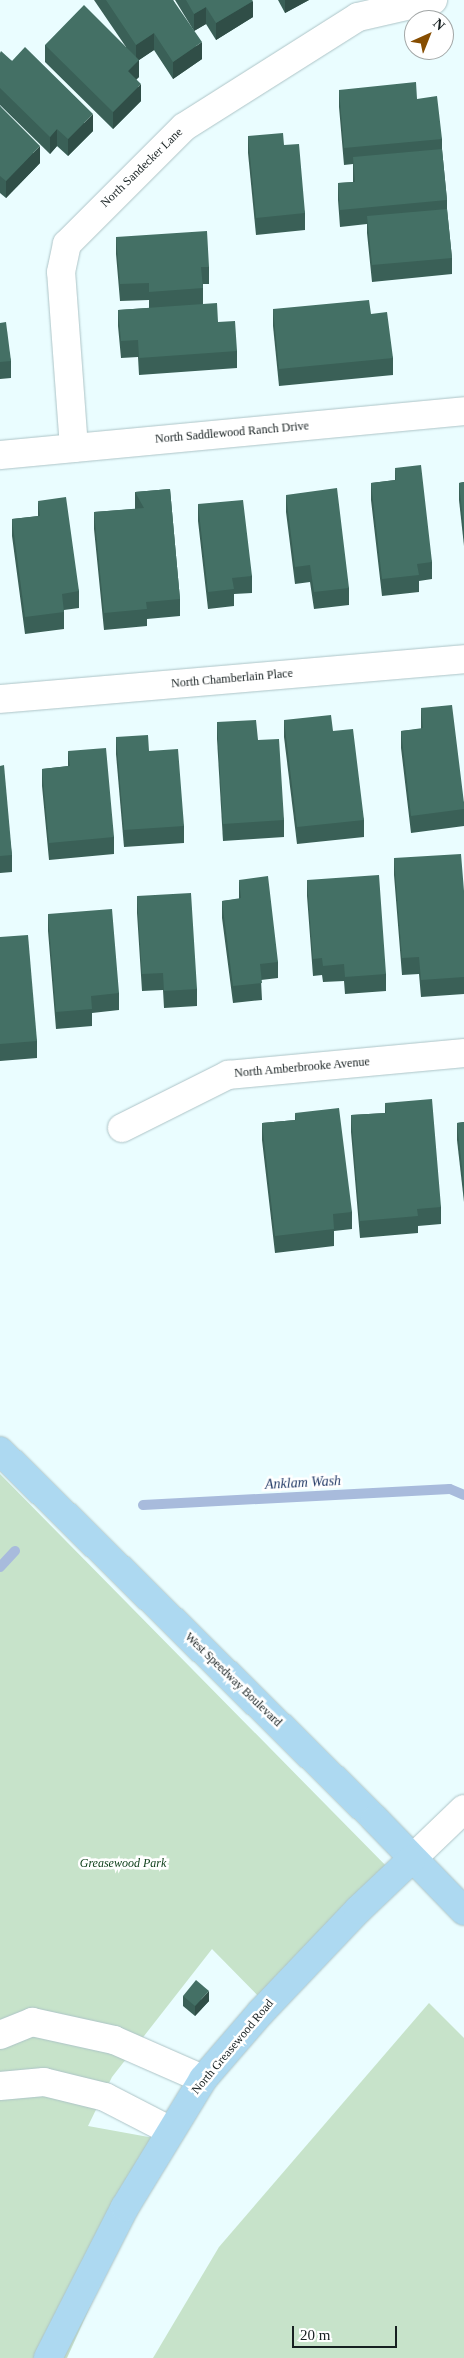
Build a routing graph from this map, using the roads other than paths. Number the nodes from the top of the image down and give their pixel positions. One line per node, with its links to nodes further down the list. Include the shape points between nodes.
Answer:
1 (433, 0): 3 (street, North Sandecker Lane, via 358,17 184,127 61,242)
2 (464, 411): 3 (street, North Saddlewood Ranch Drive)
3 (74, 448): 4 (street, North Saddlewood Ranch Drive)
4 (0, 455)
5 (464, 658): 6 (street, North Chamberlain Place)
6 (0, 699)
7 (464, 1053): 8 (street, North Amberbrooke Avenue, via 228,1075)
8 (122, 1128)
9 (0, 1451): 11 (main road, West Speedway Boulevard)
10 (464, 1809): 11 (street, North Greasewood Road)
11 (412, 1859): 12 (main road, West Speedway Boulevard); 14 (main road, North Greasewood Road, via 358,1910 260,2013)
12 (464, 1911)
13 (0, 2035): 14 (street, via 32,2022 114,2040)
14 (203, 2079): 16 (main road, North Greasewood Road)
15 (0, 2086): 16 (street, via 44,2082 106,2097)
16 (169, 2130): 17 (main road, North Greasewood Road, via 125,2207)
17 (48, 2358)

